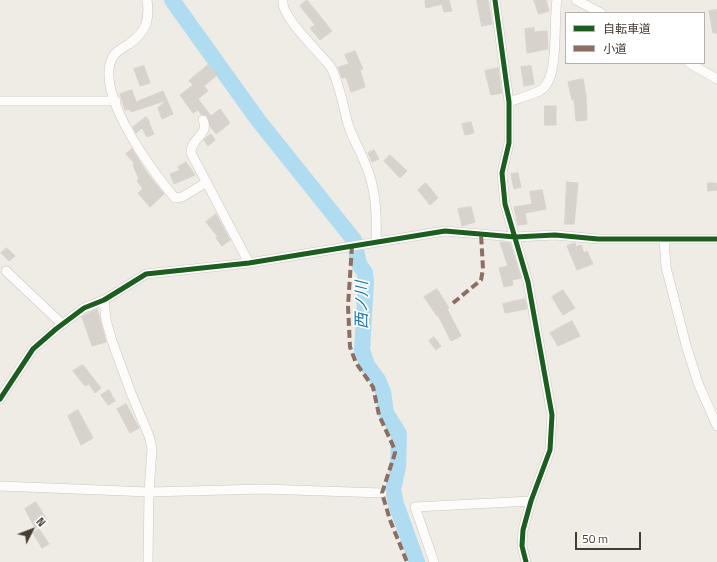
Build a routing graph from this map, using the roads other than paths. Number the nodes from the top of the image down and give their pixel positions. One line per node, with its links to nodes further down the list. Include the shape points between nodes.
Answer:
1 (147, 0): 10 (street, via 149,14 145,29 114,55 110,64 110,83)
2 (283, 0): 17 (street, via 284,9 292,21 333,71 350,132 365,162 374,189)
3 (496, 0): 11 (street)
4 (557, 0): 11 (street, via 554,66 551,78 541,90)
5 (576, 0): 6 (street)
6 (599, 12)
7 (691, 64): 8 (street)
8 (717, 79)
9 (0, 101): 10 (street)
10 (116, 101): 13 (street, via 132,141 175,198)
11 (509, 102): 14 (street, via 509,143 502,173 505,204)
12 (202, 120): 13 (street, via 205,130 191,146 191,153)
13 (207, 182): 18 (street)
14 (515, 236): 15 (street); 17 (street, via 445,231); 27 (street, via 529,290 552,415 550,450)
15 (664, 239): 16 (street); 23 (street, via 666,267 686,345 698,383)
16 (717, 240)
17 (376, 242): 18 (street)
18 (250, 263): 20 (street, via 146,274)
19 (6, 271): 21 (street)
20 (104, 300): 21 (street, via 84,308); 25 (street, via 106,320 121,368 152,448)
21 (62, 324): 22 (street, via 33,349)
22 (0, 399)
23 (717, 426)
24 (0, 486): 25 (street)
25 (149, 492): 26 (street, via 263,489); 28 (street)
26 (382, 493)
27 (531, 501): 29 (street, via 415,507); 30 (street, via 522,538)
28 (148, 562)
29 (434, 562)
30 (526, 562)

